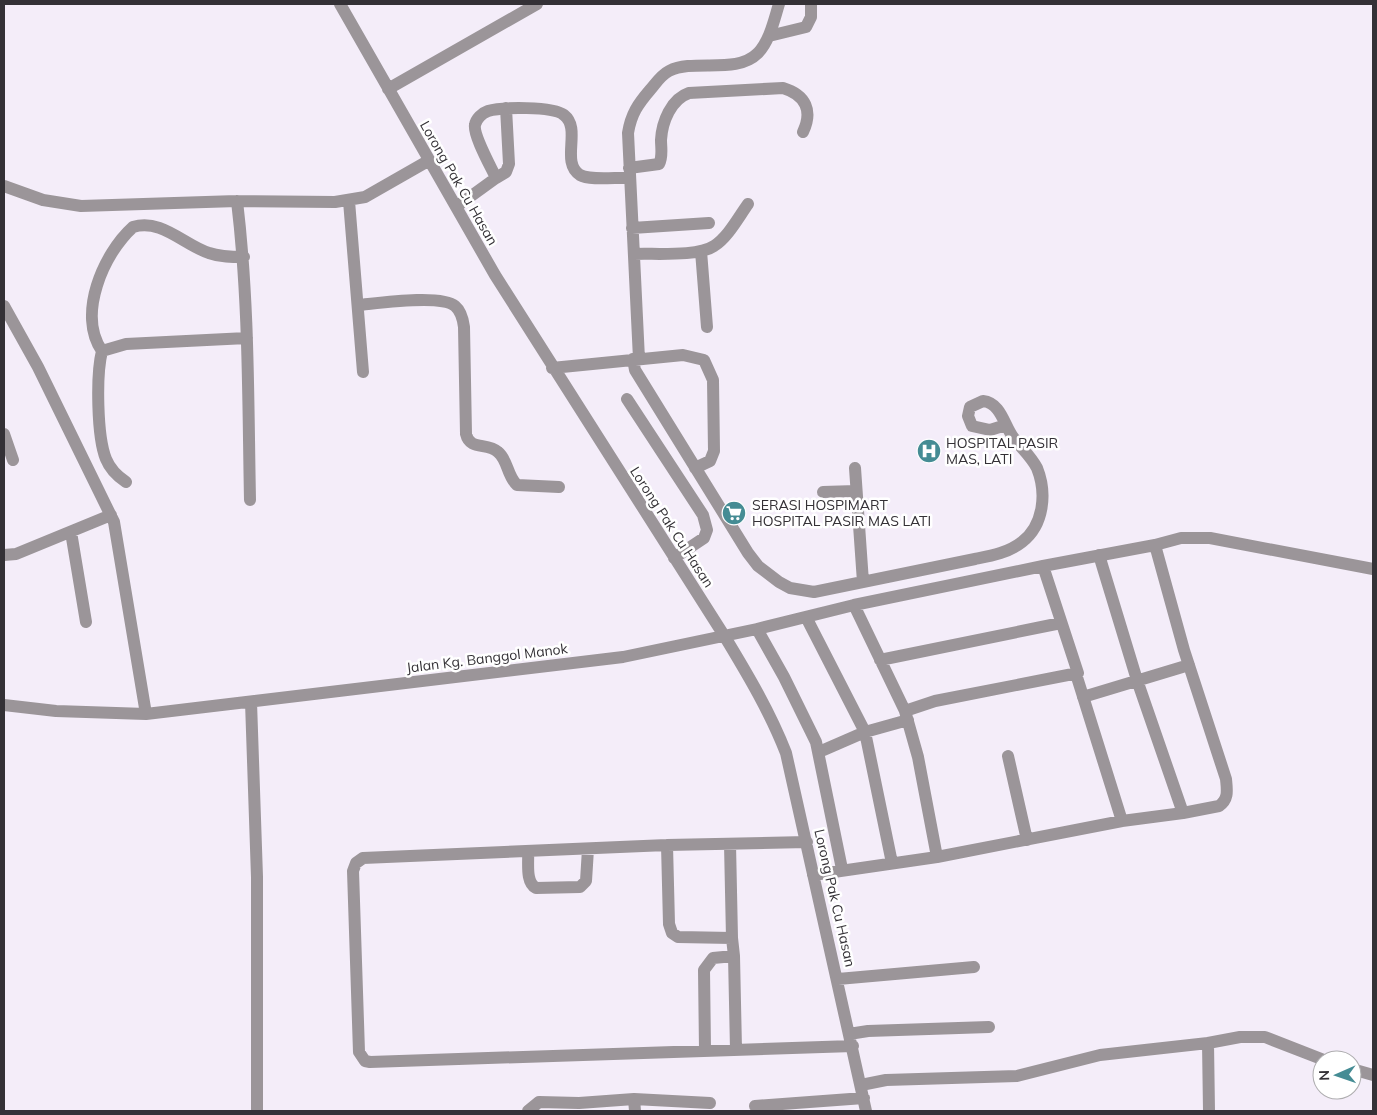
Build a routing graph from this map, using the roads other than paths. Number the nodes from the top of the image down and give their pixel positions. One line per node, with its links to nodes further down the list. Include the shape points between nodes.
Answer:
1 (340, 4): 6 (street, Lorong Pak Cu Hasan)
2 (537, 4): 6 (street)
3 (779, 4): 5 (street)
4 (811, 4): 5 (street, via 811,17 806,27)
5 (769, 36): 10 (street, via 757,54 742,61 684,66 661,76 635,107 632,116 628,133)
6 (388, 89): 9 (street, Lorong Pak Cu Hasan)
7 (506, 108): 10 (street, via 560,113 567,119 571,127 572,162 578,174 587,177); 11 (street, via 509,164 506,172); 11 (street, via 487,111 475,124)
8 (803, 132): 10 (street, via 809,113 806,106 794,92 783,88 689,93 677,99 666,119 659,164)
9 (428, 160): 14 (street, via 371,194); 16 (street, Lorong Pak Cu Hasan)
10 (630, 173): 18 (street)
11 (496, 178): 16 (street)
12 (4, 186): 13 (street, via 44,200 81,206)
13 (237, 201): 14 (street); 21 (street)
14 (349, 201): 22 (street)
15 (748, 204): 19 (street, via 716,245)
16 (456, 207): 28 (street, Lorong Pak Cu Hasan)
17 (709, 223): 18 (street)
18 (632, 228): 20 (street)
19 (701, 251): 20 (street); 24 (street)
20 (634, 254): 27 (street)
21 (244, 257): 25 (street); 26 (street, via 207,253 158,227 133,227 116,247 92,303 92,334)
22 (359, 304): 29 (street); 37 (street, via 443,301 456,306 464,327 468,441 497,451 517,486)
23 (5, 309): 41 (street, via 38,367)
24 (706, 327)
25 (247, 338): 26 (street, via 126,344); 40 (street)
26 (102, 351): 36 (street, via 98,370 102,443 111,468)
27 (636, 359): 28 (street); 34 (street, via 635,370); 34 (street, via 692,355 708,365 713,380 714,451 710,461)
28 (552, 368): 46 (street, Lorong Pak Cu Hasan)
29 (363, 372)
30 (627, 399): 46 (street, via 706,524 704,538)
31 (1006, 425): 49 (street, via 1028,453 1040,483 1042,514 1030,534 1021,543 996,554)
32 (4, 434): 33 (street)
33 (13, 460)
34 (695, 468): 49 (street, via 748,552 758,566 774,579 790,588 814,592)
35 (855, 468): 38 (street)
36 (126, 482)
37 (559, 487)
38 (856, 491): 39 (street); 49 (street)
39 (823, 492)
40 (250, 500)
41 (111, 516): 42 (street); 63 (street)
42 (71, 532): 44 (street, via 16,554); 52 (street)
43 (1156, 545): 45 (street, Jalan Kg. Banggol Manok); 48 (street, Jalan Kg. Banggol Manok, via 1181,538 1210,538); 57 (street)
44 (4, 555)
45 (1099, 556): 47 (street, Jalan Kg. Banggol Manok); 59 (street)
46 (674, 558): 55 (street, Lorong Pak Cu Hasan)
47 (1043, 566): 50 (street, Jalan Kg. Banggol Manok); 53 (street)
48 (1373, 569)
49 (863, 582)
50 (854, 605): 51 (street, Jalan Kg. Banggol Manok); 56 (street)
51 (806, 617): 54 (street, Jalan Kg. Banggol Manok); 65 (street)
52 (86, 622)
53 (1061, 622): 56 (street); 58 (street)
54 (757, 629): 55 (street, Jalan Kg. Banggol Manok); 66 (street, via 811,729)
55 (725, 637): 61 (street, Jalan Kg. Banggol Manok, via 623,657); 71 (street, Lorong Pak Cu Hasan, via 775,725 786,753)
56 (880, 660): 64 (street)
57 (1189, 664): 59 (street); 68 (street, via 1228,792 1219,806)
58 (1076, 674): 60 (street); 64 (street, via 935,701)
59 (1137, 680): 60 (street); 68 (street)
60 (1083, 697): 69 (street)
61 (252, 702): 63 (street, Jalan Kg. Banggol Manok); 95 (street, via 257,877)
62 (4, 705): 63 (street, Jalan Kg. Banggol Manok, via 56,712)
63 (146, 714)
64 (906, 716): 65 (street); 76 (street)
65 (864, 732): 66 (street); 77 (street)
66 (819, 752): 78 (street)
67 (1008, 756): 70 (street)
68 (1183, 813): 69 (street)
69 (1122, 821): 70 (street)
70 (1027, 840): 76 (street)
71 (806, 842): 72 (street); 79 (street, Lorong Pak Cu Hasan)
72 (730, 844): 73 (street); 80 (street)
73 (667, 845): 74 (street); 80 (street, via 668,924 672,933 678,937)
74 (588, 849): 75 (street); 75 (street, via 586,881 580,887 532,886)
75 (528, 851): 88 (street, via 367,858 356,864 353,871 358,1046 361,1057 370,1062)
76 (938, 857): 77 (street)
77 (892, 862): 78 (street)
78 (842, 869): 79 (street)
79 (813, 875): 83 (street, Lorong Pak Cu Hasan)
80 (732, 938): 81 (street)
81 (734, 956): 87 (street); 88 (street, via 713,958 704,970)
82 (974, 967): 83 (street)
83 (838, 979): 85 (street, Lorong Pak Cu Hasan)
84 (989, 1027): 85 (street, via 868,1031)
85 (851, 1040): 87 (street); 90 (street, Lorong Pak Cu Hasan)
86 (1208, 1043): 89 (street, via 1240,1037 1265,1037); 90 (street, via 1100,1055 1017,1076 886,1080); 98 (street)
87 (736, 1049): 88 (street)
88 (705, 1050)
89 (1312, 1055)
90 (862, 1091): 93 (street); 97 (street, Lorong Pak Cu Hasan)
91 (710, 1103): 92 (street)
92 (634, 1105): 94 (street)
93 (755, 1106)
94 (579, 1107): 96 (street, via 539,1102)
95 (257, 1111)
96 (528, 1111)
97 (866, 1111)
98 (1209, 1111)

